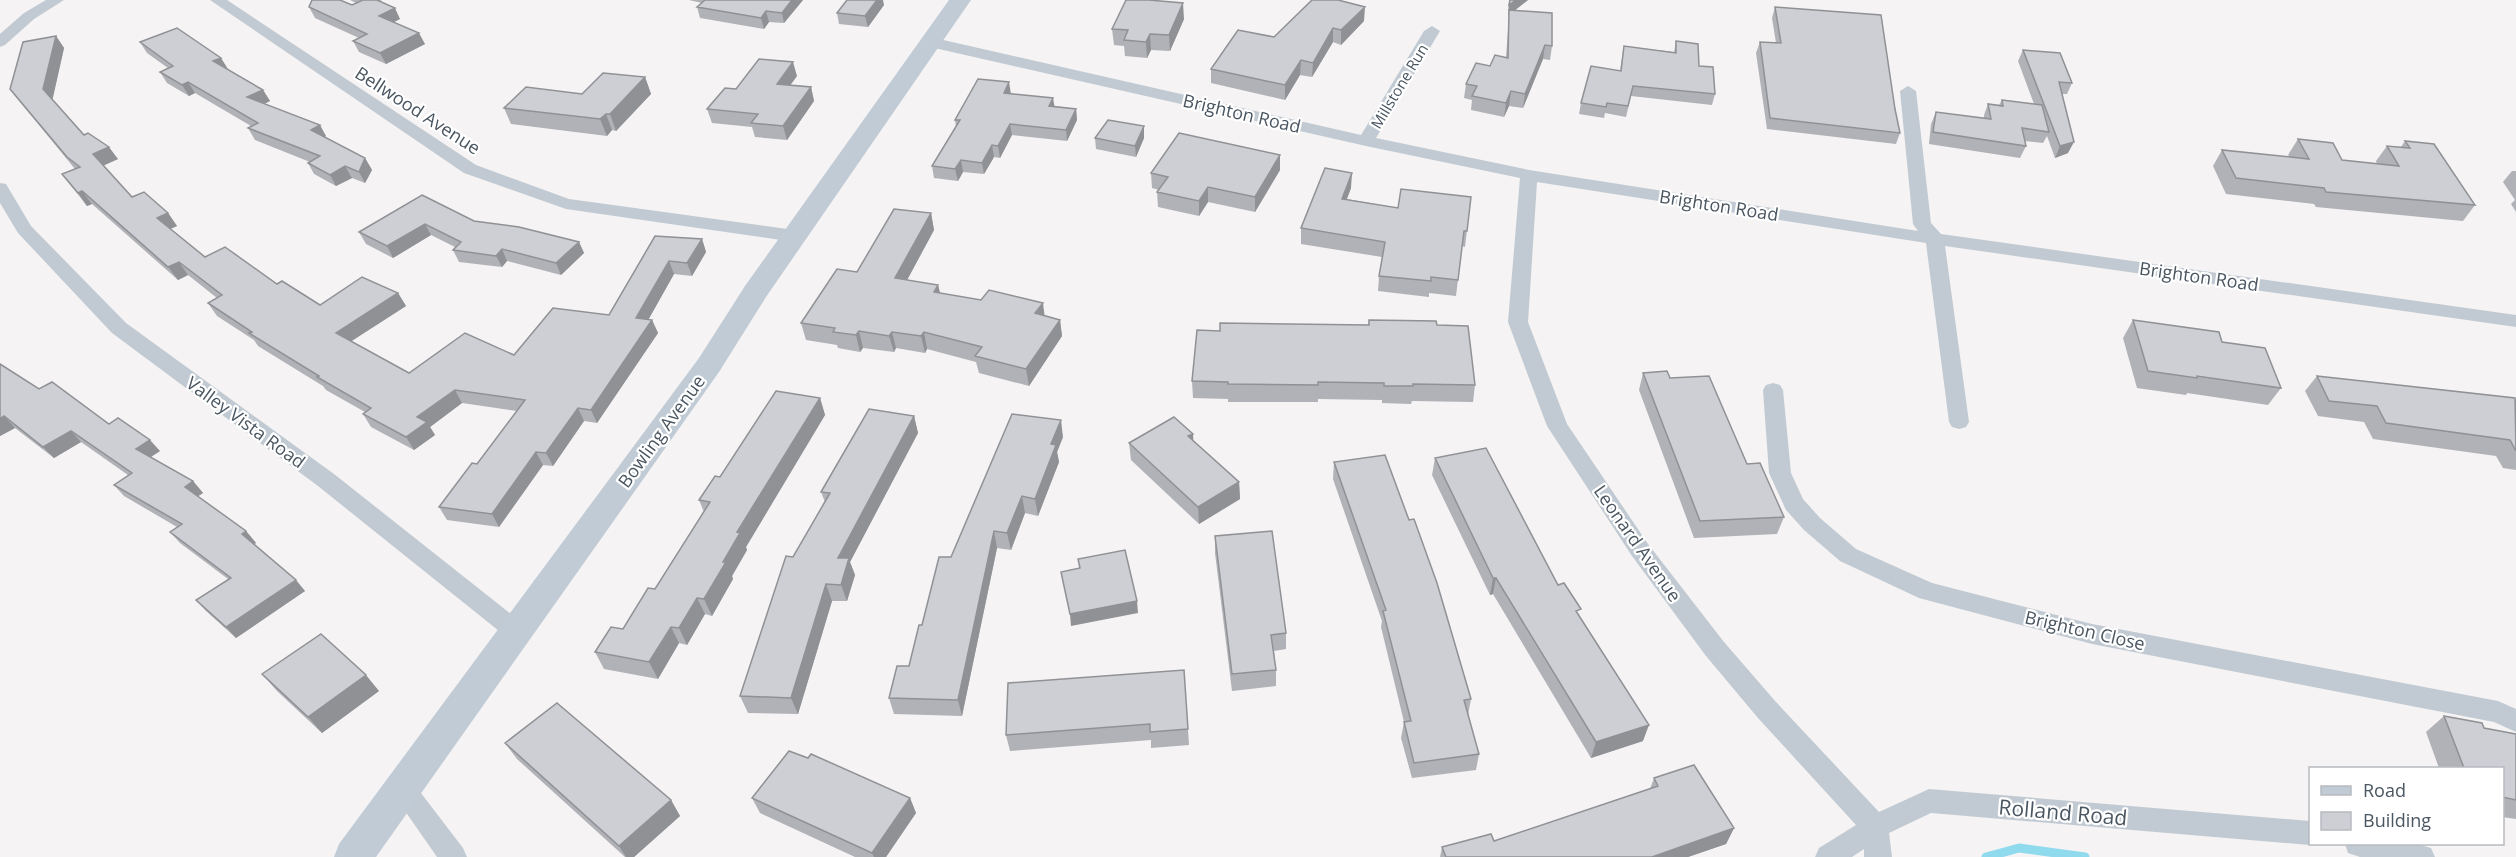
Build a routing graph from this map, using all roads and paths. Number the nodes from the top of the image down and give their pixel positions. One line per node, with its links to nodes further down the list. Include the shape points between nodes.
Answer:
1 (57, 0): 5 (street, via 29,16)
2 (217, 0): 11 (street, Bellwood Avenue, via 470,169 566,204)
3 (960, 0): 6 (street, Bowling Avenue)
4 (1432, 31): 8 (street, Millstone Run)
5 (0, 42)
6 (930, 42): 8 (street, Brighton Road); 11 (street, Bowling Avenue)
7 (1908, 91): 12 (street, via 1922,224)
8 (1366, 141): 9 (street, Brighton Road)
9 (1529, 176): 12 (street, Brighton Road); 19 (street, Leonard Avenue, via 1518,322 1557,426 1640,550 1715,649)
10 (0, 188): 16 (street, Valley Vista Road, via 24,229 119,328 326,480)
11 (795, 236): 16 (street, Bowling Avenue, via 754,292 709,365)
12 (1935, 239): 13 (street, Brighton Road); 15 (street)
13 (2516, 321)
14 (1773, 390): 17 (street, Brighton Close, via 1780,473 1794,504 1848,555 1927,591 2092,634 2498,712)
15 (1959, 422)
16 (517, 632): 18 (street, Bowling Avenue)
17 (2516, 721)
18 (402, 788): 22 (street, Bowling Avenue); 23 (street)
19 (1875, 827): 20 (street, Rolland Road, via 1929,801); 24 (street, Rolland Road); 25 (street)
20 (2309, 834)
21 (2367, 845): 26 (street)
22 (353, 857)
23 (453, 857)
24 (1829, 857)
25 (1878, 857)
26 (2421, 857)

